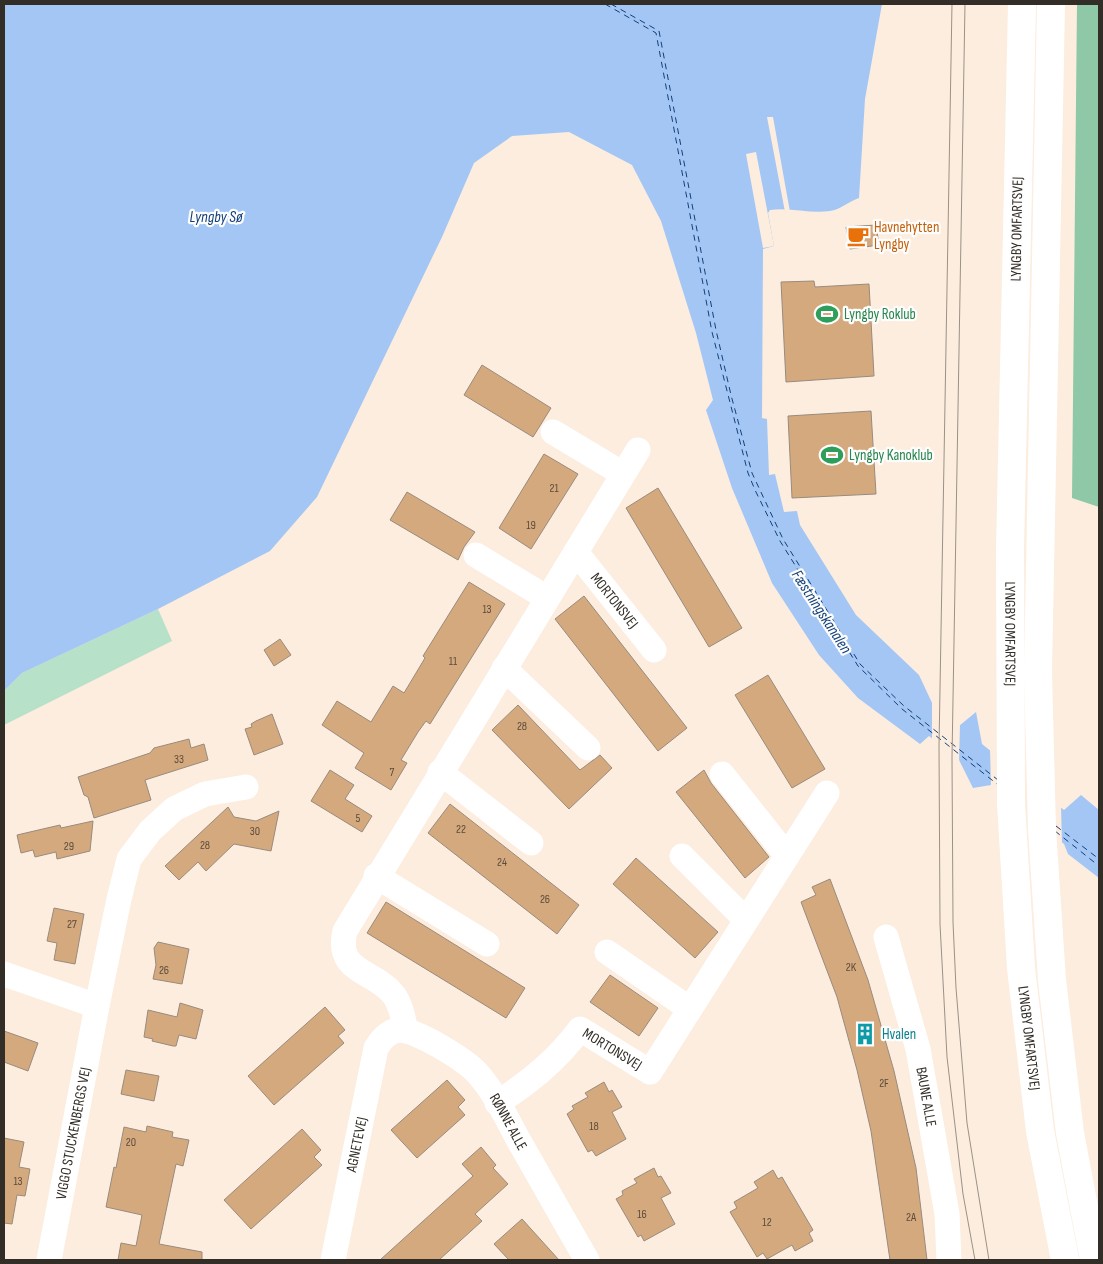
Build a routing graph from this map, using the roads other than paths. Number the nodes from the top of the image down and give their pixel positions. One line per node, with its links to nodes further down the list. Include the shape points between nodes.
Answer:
1 (1022, 4): 33 (highway, LYNGBY OMFARTSVEJ, via 1010,550 1011,804 1021,968 1040,1131)
2 (1051, 4): 34 (highway, LYNGBY OMFARTSVEJ, via 1039,614 1040,788 1052,980 1070,1133)
3 (553, 432): 5 (street)
4 (638, 450): 5 (street)
5 (623, 474): 6 (street)
6 (576, 552): 8 (street); 9 (street, MORTONSVEJ)
7 (476, 554): 8 (street)
8 (547, 598): 10 (street)
9 (654, 650)
10 (504, 668): 11 (street); 12 (street)
11 (588, 748)
12 (440, 772): 16 (street); 19 (street)
13 (722, 774): 18 (street)
14 (246, 787): 25 (street, VIGGO STUCKENBERGS VEJ, via 205,794 174,809 150,831 130,859)
15 (827, 792): 18 (street, MORTONSVEJ)
16 (530, 843)
17 (682, 856): 20 (street)
18 (787, 856): 20 (street, MORTONSVEJ)
19 (376, 876): 22 (street); 27 (street, via 342,942 348,962 392,992 399,1005)
20 (746, 920): 26 (street, MORTONSVEJ)
21 (886, 938): 32 (street, BAUNE ALLE, via 918,1049 947,1214)
22 (487, 944)
23 (607, 952): 26 (street)
24 (4, 974): 25 (street)
25 (97, 1006): 29 (street, VIGGO STUCKENBERGS VEJ)
26 (690, 1008): 28 (street, MORTONSVEJ, via 650,1072 580,1029 563,1052 530,1083)
27 (397, 1032): 28 (street, RØNNE ALLE, via 464,1062 478,1074); 30 (street, AGNETEVEJ, via 376,1048)
28 (497, 1103): 31 (street, RØNNE ALLE)
29 (49, 1260)
30 (333, 1260)
31 (587, 1260)
32 (949, 1260)
33 (1066, 1260)
34 (1094, 1260)

